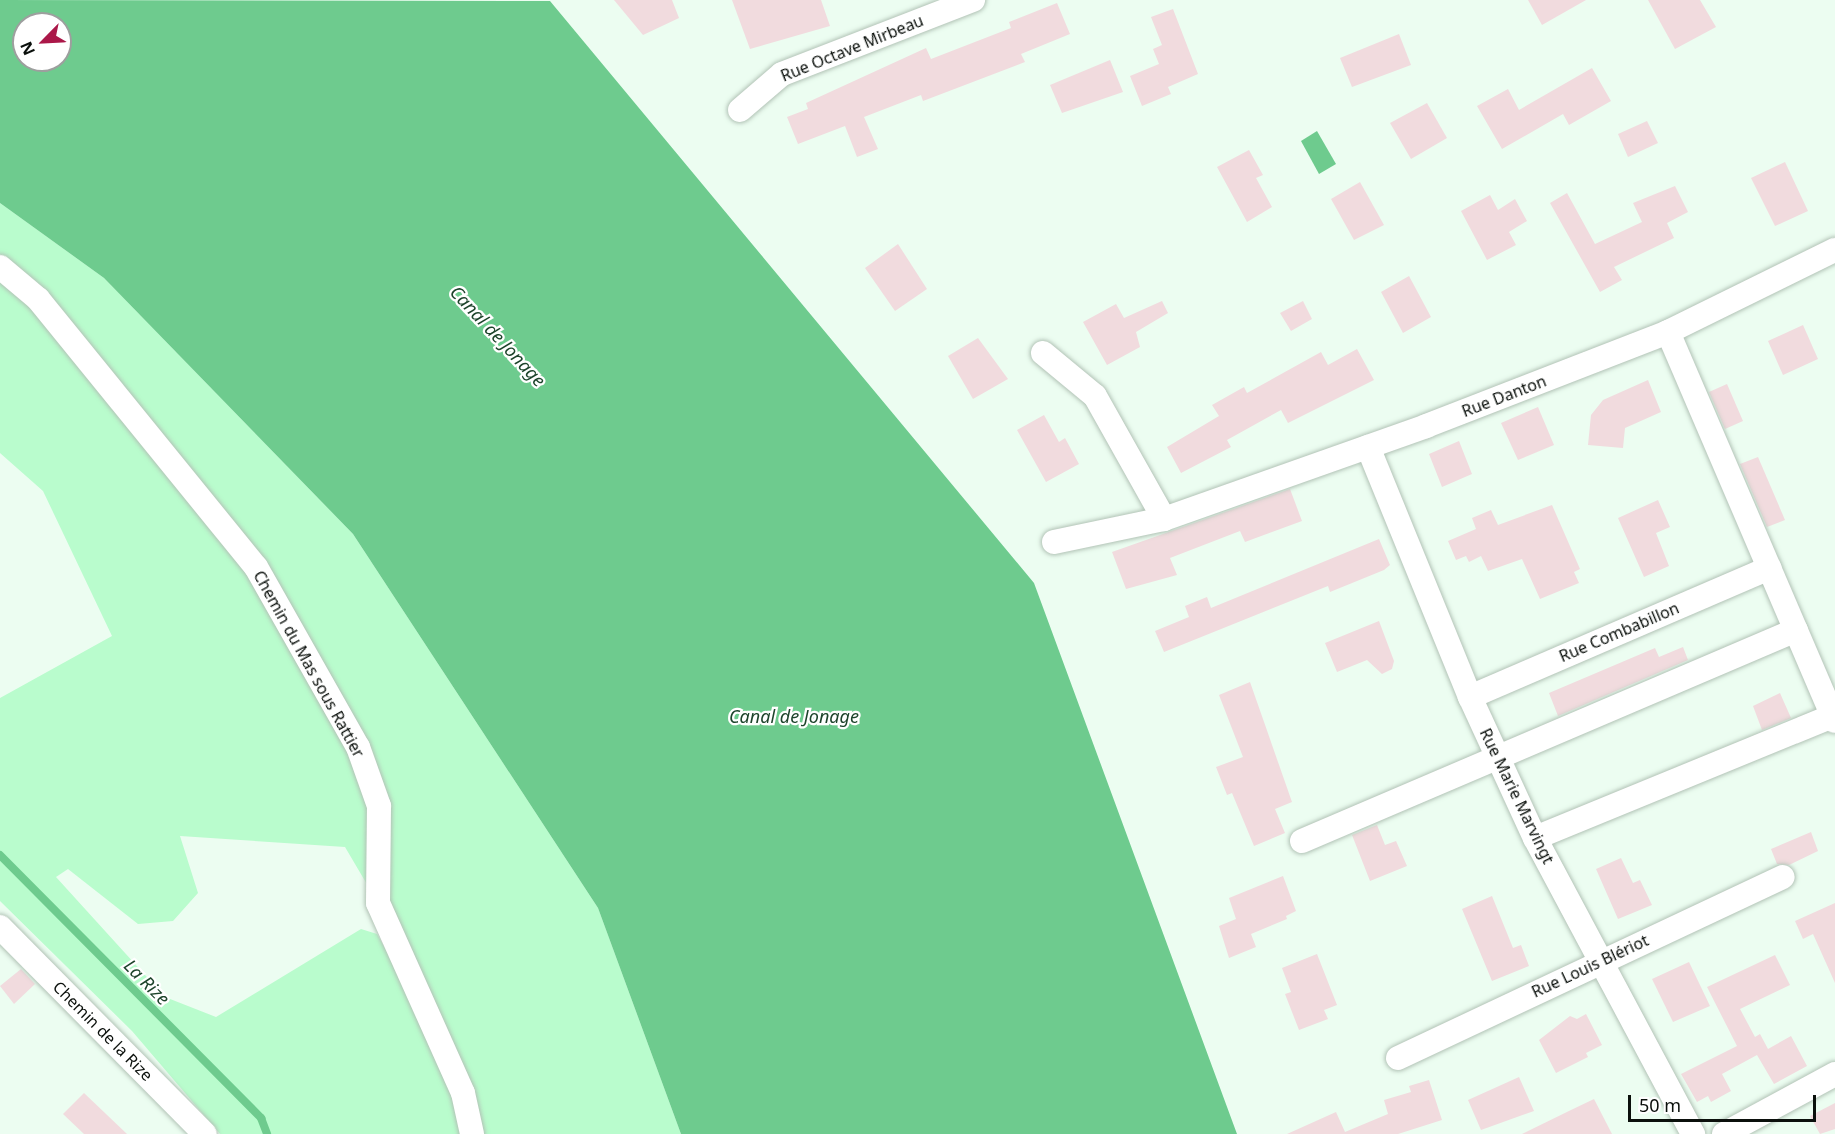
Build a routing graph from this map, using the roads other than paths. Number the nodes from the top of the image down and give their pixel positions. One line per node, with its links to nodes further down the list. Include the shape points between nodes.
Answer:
1 (974, 0): 2 (street, Rue Octave Mirbeau, via 782,74)
2 (740, 110)
3 (1835, 250): 5 (street, Rue Danton)
4 (0, 267): 23 (street, Chemin du Mas sous Rattier, via 38,299 256,567 358,747 379,806 378,903 463,1093)
5 (1668, 332): 7 (street, Rue Danton); 10 (street)
6 (1043, 353): 8 (street, via 1095,396)
7 (1368, 447): 8 (street, Rue Danton); 12 (street, Rue Marie Marvingt)
8 (1164, 519): 9 (street, Rue Danton)
9 (1054, 542)
10 (1768, 568): 11 (street); 12 (street, Rue Combabillon)
11 (1796, 630): 13 (street); 14 (street)
12 (1470, 697): 14 (street, Rue Marie Marvingt)
13 (1834, 718): 15 (street)
14 (1497, 756): 15 (street, Rue Marie Marvingt); 16 (street)
15 (1535, 838): 19 (street, Rue Marie Marvingt)
16 (1302, 841)
17 (1782, 877): 19 (street, Rue Louis Blériot)
18 (0, 927): 22 (street, Chemin de la Rize)
19 (1601, 960): 20 (street, Rue Louis Blériot); 24 (street, Rue Marie Marvingt)
20 (1398, 1058)
21 (1835, 1074): 25 (street)
22 (205, 1134)
23 (472, 1134)
24 (1693, 1134)
25 (1724, 1134)

